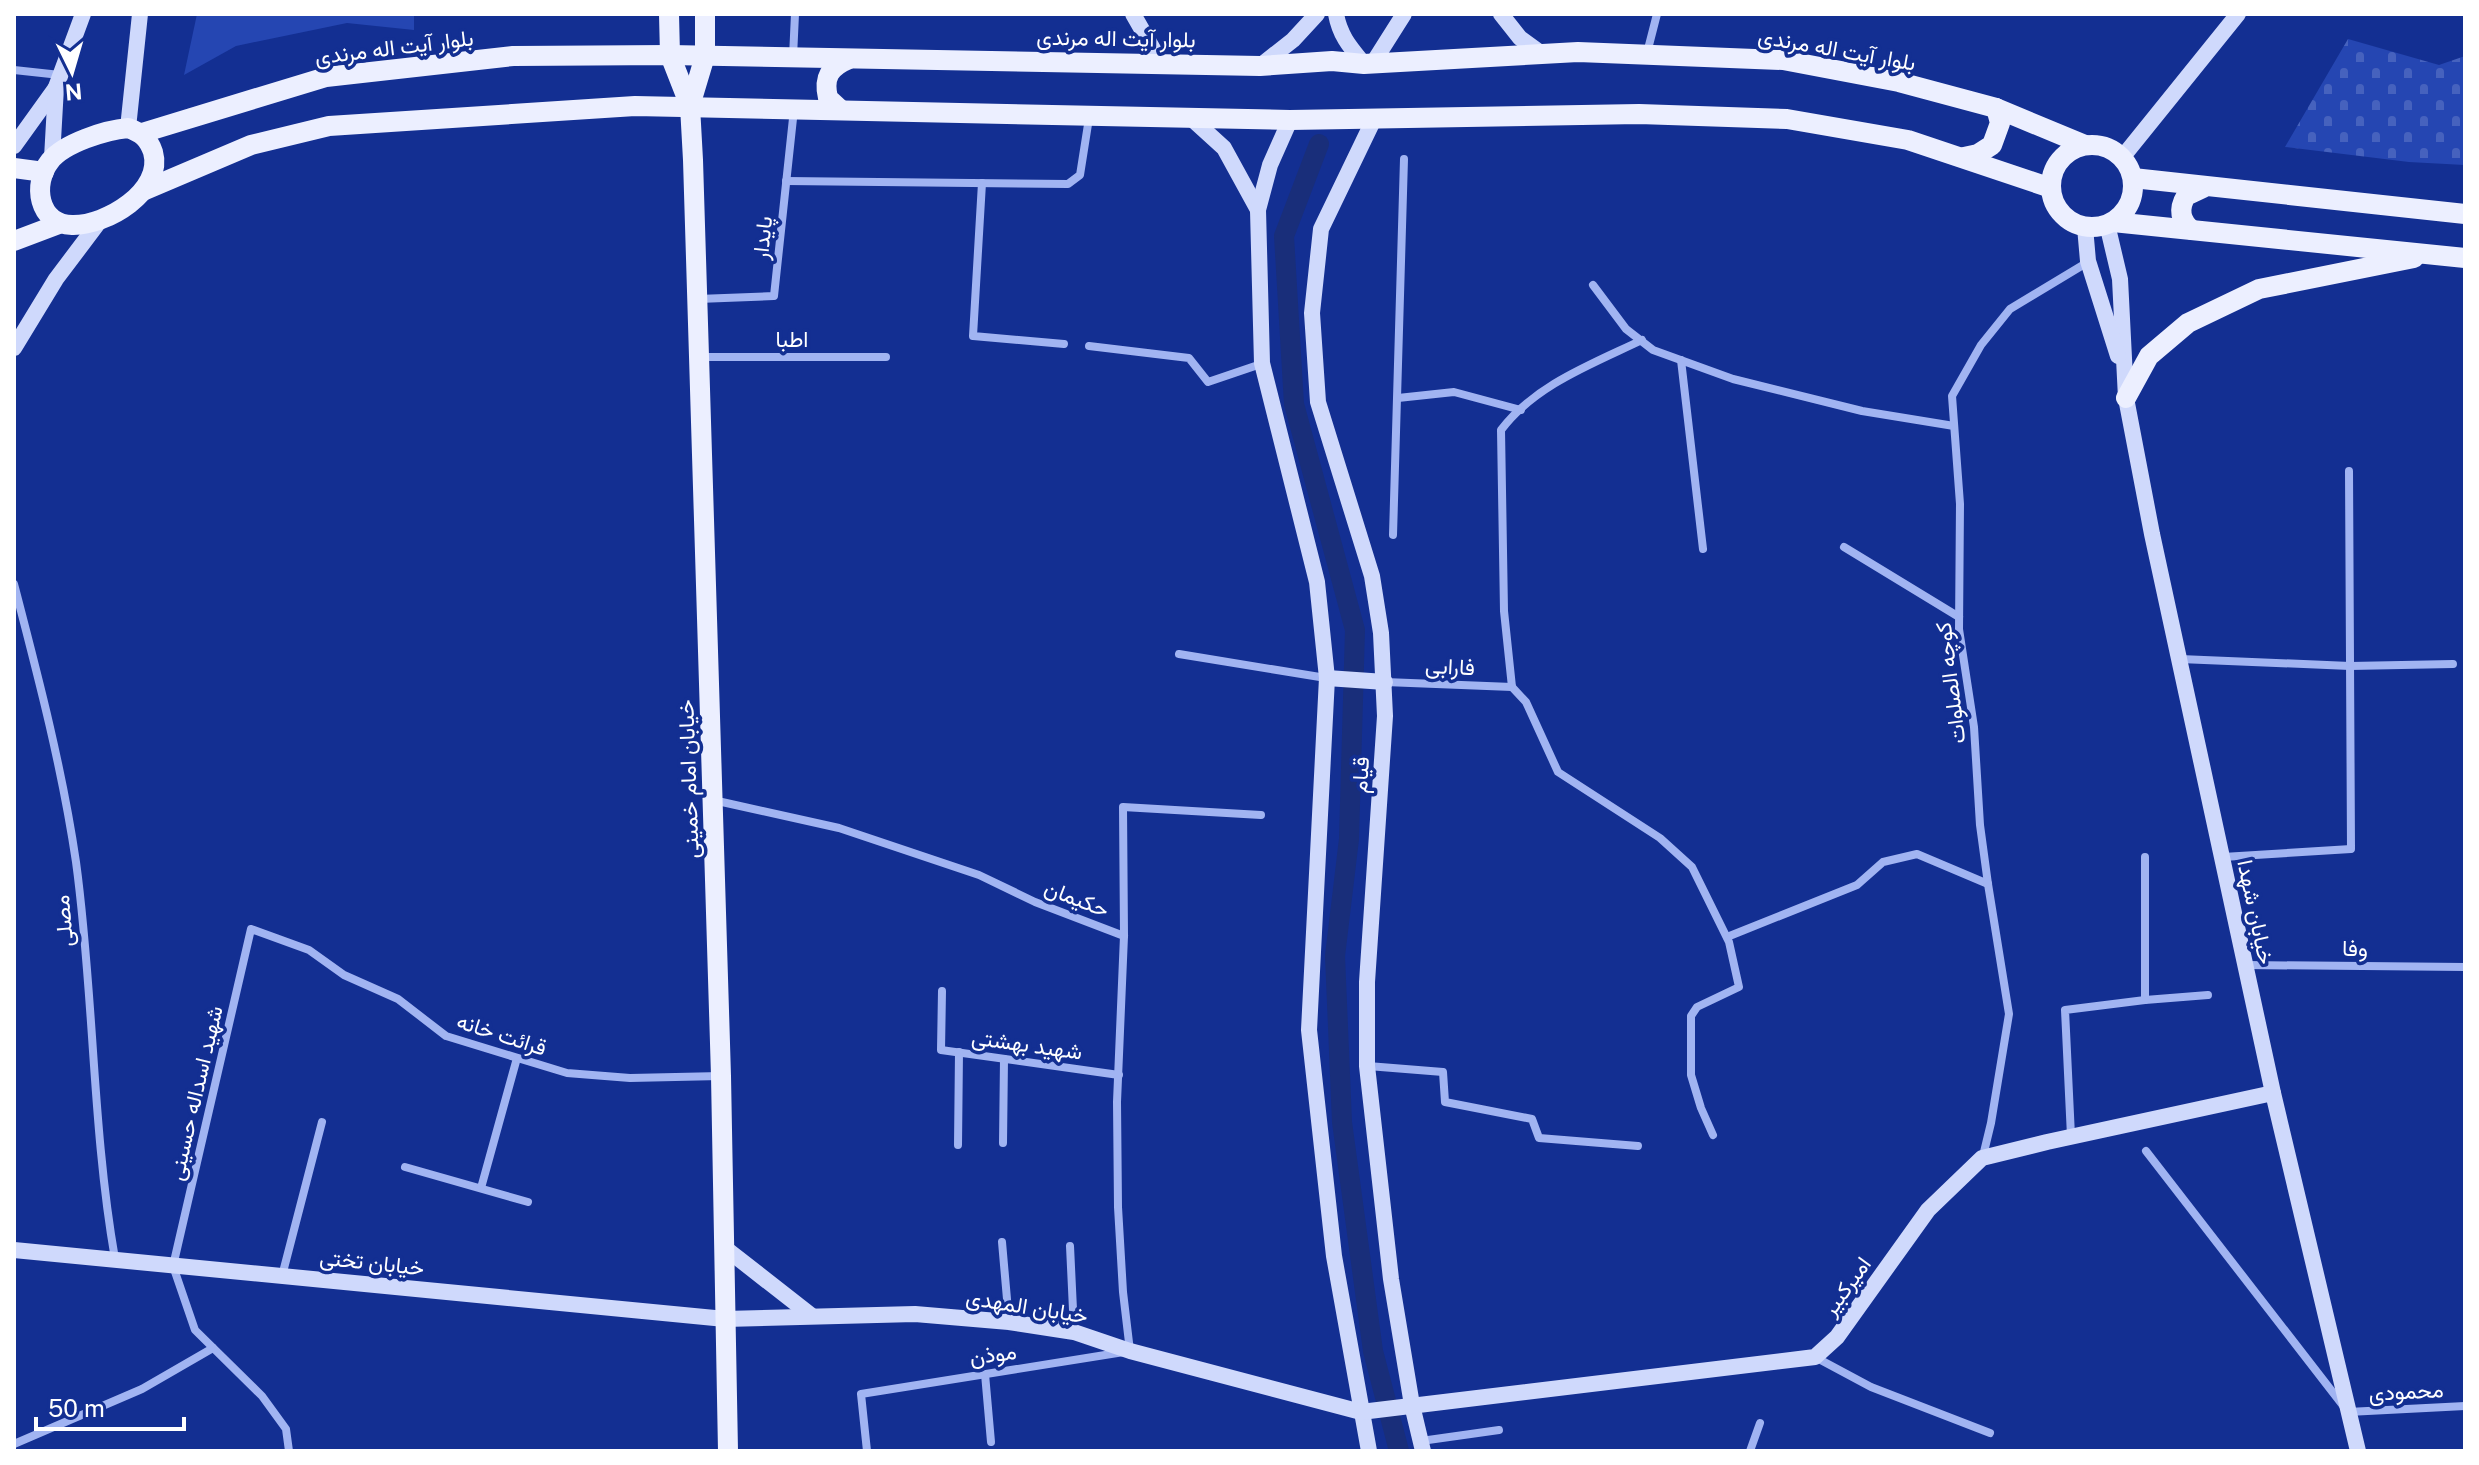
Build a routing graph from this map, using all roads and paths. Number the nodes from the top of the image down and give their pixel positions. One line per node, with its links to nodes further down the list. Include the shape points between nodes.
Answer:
1 (83, 14): 23 (street)
2 (140, 14): 32 (street)
3 (669, 14): 15 (main road)
4 (705, 14): 16 (main road)
5 (795, 14): 17 (street)
6 (1133, 14): 19 (street)
7 (1317, 14): 21 (street)
8 (1336, 14): 20 (street, via 1346,43)
9 (1404, 14): 20 (street)
10 (1501, 14): 14 (street)
11 (1657, 14): 13 (street)
12 (2238, 14): 37 (street)
13 (1647, 53): 14 (main road, بلوار آیت اله مرندی); 26 (main road, بلوار آیت اله مرندی, via 1783,60 1899,82)
14 (1542, 54): 20 (main road, بلوار آیت اله مرندی)
15 (670, 55): 16 (main road, بلوار آیت اله مرندی); 24 (main road); 32 (main road, بلوار آیت اله مرندی, via 513,56 326,77)
16 (705, 56): 17 (main road, بلوار آیت اله مرندی); 24 (main road)
17 (793, 58): 18 (main road, بلوار آیت اله مرندی)
18 (849, 59): 19 (main road, بلوار آیت اله مرندی); 27 (main road, via 834,65 827,76 828,98)
19 (1161, 63): 21 (main road, بلوار آیت اله مرندی)
20 (1369, 63): 21 (main road, بلوار آیت اله مرندی)
21 (1260, 66)
22 (14, 70): 23 (street)
23 (59, 81): 34 (street); 38 (street)
24 (690, 106): 25 (main road); 45 (main road, via 329,126 251,145); 58 (main road, خیابان امام خمینی)
25 (795, 108): 27 (main road); 41 (street, پایدار)
26 (1996, 108): 33 (main road, بلوار آیت اله مرندی); 35 (main road, via 2000,123 1992,145)
27 (841, 110): 28 (main road)
28 (1090, 115): 29 (main road); 42 (street, via 1080,175 1068,184)
29 (1191, 118): 31 (main road); 46 (street, via 1224,148)
30 (1374, 119): 31 (main road); 35 (main road, via 1639,114 1787,119 1908,140); 82 (street, قیام, via 1321,229 1312,313 1318,402 1372,576)
31 (1290, 120): 46 (street)
32 (135, 130): 38 (main road, via 89,137); 45 (main road, via 154,157 154,174)
33 (2085, 145): 37 (main road, via 2109,148); 43 (main road, via 2056,165)
34 (14, 146)
35 (1964, 157): 43 (main road)
36 (1404, 159): 68 (street)
37 (2121, 159): 40 (main road)
38 (48, 165): 39 (main road); 50 (main road, via 39,193 47,215)
39 (14, 168)
40 (2133, 178): 44 (main road); 49 (main road, via 2130,202)
41 (786, 181): 42 (street); 58 (street, پایدار, via 774,296)
42 (982, 183): 60 (street, via 973,336)
43 (2051, 188): 51 (main road, via 2061,213)
44 (2203, 188): 47 (main road); 52 (main road, via 2182,201 2183,220)
45 (145, 190): 48 (main road)
46 (1258, 210): 66 (street, قیام)
47 (2465, 214)
48 (102, 218): 50 (main road); 62 (street)
49 (2110, 223): 51 (main road); 52 (main road); 67 (street, خیابان شهدا, via 2120,279)
50 (59, 224): 53 (main road)
51 (2085, 227): 56 (street, خیابان شهدا)
52 (2192, 230): 54 (main road)
53 (14, 241)
54 (2430, 254): 55 (main road); 67 (main road, via 2259,289 2188,323 2149,356)
55 (2465, 258)
56 (2088, 261): 67 (street, خیابان شهدا); 70 (street, کوچه الصلوات, via 2010,309 1981,345 1952,396)
57 (1593, 285): 59 (street, via 1626,329)
58 (698, 299): 63 (main road, خیابان امام خمینی)
59 (1642, 340): 65 (street); 69 (street, via 1556,382)
60 (1064, 344)
61 (1089, 346): 66 (street, via 1189,358 1208,382)
62 (14, 348)
63 (699, 357): 64 (street, اطبا); 84 (main road, خیابان امام خمینی)
64 (886, 357)
65 (1681, 360): 70 (street, via 1733,379 1862,411); 74 (street)
66 (1262, 363): 81 (street, قیام, via 1317,582)
67 (2126, 389): 78 (street, خیابان شهدا)
68 (1398, 398): 69 (street, via 1454,392); 72 (street)
69 (1521, 410): 83 (street, via 1501,430 1504,611)
70 (1954, 426): 76 (street, کوچه الصلوات)
71 (2349, 471): 80 (street)
72 (1393, 535)
73 (1844, 547): 76 (street)
74 (1703, 549)
75 (14, 584): 119 (street, مصلی, via 51,723 76,863)
76 (1959, 617): 88 (street, کوچه الصلوات)
77 (1179, 654): 81 (street)
78 (2179, 659): 80 (street); 87 (street, خیابان شهدا)
79 (2453, 664): 80 (street)
80 (2350, 666): 87 (street, via 2351,849)
81 (1327, 678): 82 (street); 132 (street, قیام, via 1309,1030 1334,1256)
82 (1385, 682): 83 (street, فارابی); 100 (street, قیام)
83 (1512, 687): 91 (street, via 1526,702 1558,772 1660,838 1692,867)
84 (713, 800): 90 (street, حکیمان, via 853,832 979,875); 102 (main road, خیابان امام خمینی)
85 (1261, 815): 90 (street, via 1123,807)
86 (2145, 857): 96 (street)
87 (2222, 857): 92 (street, خیابان شهدا)
88 (1988, 884): 91 (street, via 1917,854 1883,862 1857,885); 111 (street, کوچه الصلوات, via 2009,1014)
89 (251, 929): 98 (street, قرائت خانه, via 309,950 344,975 398,999 446,1036); 120 (street, شهید اسداله حسینی)
90 (1124, 936): 101 (street, حکیمان)
91 (1727, 937): 105 (street, via 1739,987 1697,1007 1691,1016 1691,1075)
92 (2245, 965): 93 (street, وفا); 103 (street, خیابان شهدا)
93 (2465, 967)
94 (942, 991): 97 (street, شهید بهشتی, via 941,1050)
95 (2208, 995): 96 (street)
96 (2145, 1000): 106 (street, via 2065,1010)
97 (959, 1052): 99 (street, شهید بهشتی); 108 (street)
98 (517, 1058): 102 (street, قرائت خانه, via 599,1076); 113 (street)
99 (1004, 1059): 101 (street, شهید بهشتی); 107 (street)
100 (1367, 1066): 109 (street, via 1443,1072 1445,1102 1532,1119 1539,1138); 130 (street, قیام, via 1391,1279)
101 (1119, 1075): 127 (street, حکیمان, via 1118,1207)
102 (721, 1076): 117 (main road, خیابان امام خمینی)
103 (2273, 1093): 106 (street); 133 (street, خیابان شهدا)
104 (322, 1122): 121 (street)
105 (1713, 1135)
106 (2071, 1136): 111 (street)
107 (1003, 1143)
108 (958, 1145)
109 (1638, 1146)
110 (2146, 1151): 133 (street)
111 (1982, 1158): 128 (street, امیرکبیر, via 1928,1210 1837,1337)
112 (405, 1167): 113 (street)
113 (481, 1188): 114 (street)
114 (528, 1202)
115 (1002, 1242): 124 (street)
116 (1070, 1246): 125 (street)
117 (725, 1248): 122 (street); 123 (main road, خیابان امام خمینی)
118 (14, 1250): 119 (street, خیابان تختی)
119 (115, 1259): 120 (street, خیابان تختی)
120 (173, 1266): 121 (street, خیابان تختی); 126 (street, via 195,1330)
121 (282, 1276): 123 (street, خیابان تختی)
122 (812, 1316): 123 (street, خیابان المهدی); 124 (street, خیابان المهدی, via 915,1314)
123 (725, 1319): 141 (main road, خیابان امام خمینی)
124 (1009, 1322): 125 (street, خیابان المهدی)
125 (1074, 1332): 127 (street, خیابان المهدی)
126 (213, 1348): 138 (street, via 142,1389); 140 (street, via 262,1396 286,1429)
127 (1130, 1351): 129 (street, موذن); 132 (street, خیابان المهدی)
128 (1815, 1357): 130 (street); 136 (street, via 1871,1387)
129 (985, 1374): 137 (street); 142 (street, موذن, via 861,1394)
130 (1412, 1405): 132 (street); 139 (street, قیام)
131 (2465, 1406): 133 (street, محمودی)
132 (1361, 1412): 143 (street, قیام)
133 (2348, 1412): 145 (street, خیابان شهدا)
134 (1760, 1423): 144 (street)
135 (1499, 1430): 139 (street)
136 (1990, 1433)
137 (991, 1442)
138 (14, 1444)
139 (1422, 1446)
140 (289, 1451)
141 (728, 1451)
142 (867, 1451)
143 (1369, 1451)
144 (1750, 1451)
145 (2358, 1451)

